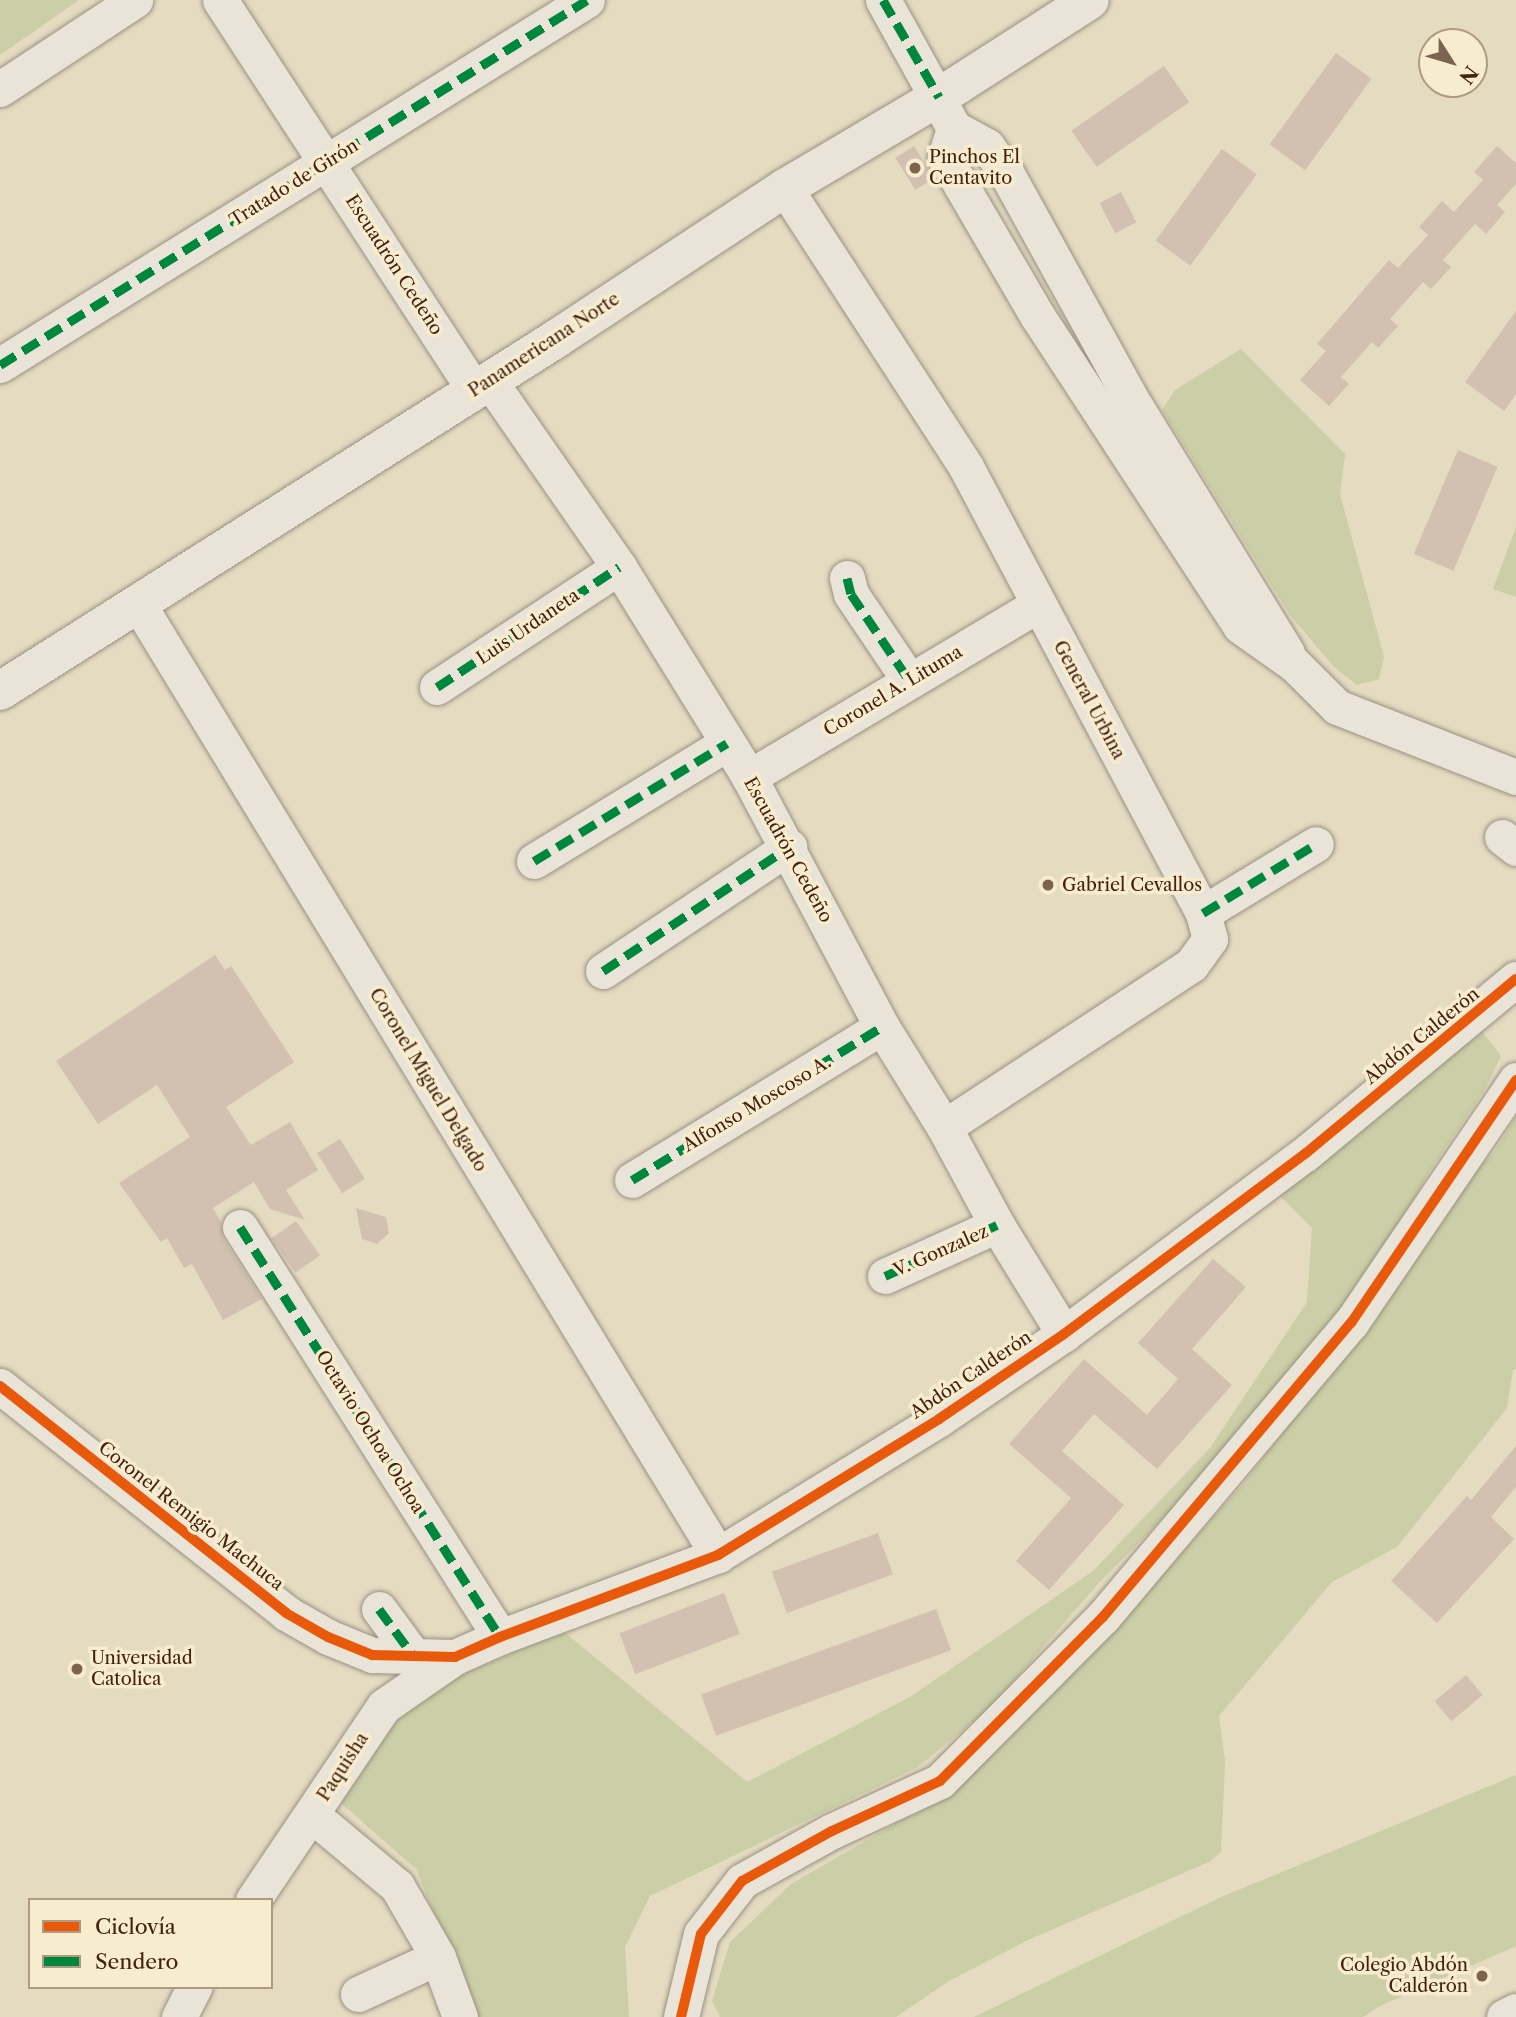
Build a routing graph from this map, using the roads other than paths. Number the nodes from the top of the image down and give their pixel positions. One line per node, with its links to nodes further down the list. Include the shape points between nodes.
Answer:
1 (135, 0): 6 (street)
2 (220, 0): 8 (street, Escuadrón Cedeño)
3 (587, 0): 8 (street, Tratado de Girón)
4 (883, 0): 7 (street)
5 (1090, 0): 7 (main road, Panamericana Norte)
6 (0, 89)
7 (946, 112): 9 (main road, Panamericana Norte); 21 (street, via 987,146 1008,176 1131,399 1294,665 1337,707)
8 (328, 162): 10 (street, Tratado de Girón); 11 (street, Escuadrón Cedeño)
9 (785, 188): 11 (main road, Panamericana Norte); 15 (street, General Urbina, via 966,467)
10 (0, 365)
11 (482, 385): 12 (street, Escuadrón Cedeño); 14 (main road, Panamericana Norte)
12 (619, 567): 17 (street, Luis Urdaneta); 19 (street, Escuadrón Cedeño)
13 (847, 579): 16 (street, via 851,594)
14 (139, 605): 18 (main road, Panamericana Norte); 37 (street, Coronel Miguel Delgado)
15 (1038, 605): 16 (street, Coronel A. Lituma); 25 (street, General Urbina)
16 (909, 680): 20 (street, Coronel A. Lituma)
17 (437, 687)
18 (0, 691)
19 (727, 743): 20 (street, Escuadrón Cedeño); 24 (street)
20 (749, 777): 23 (street, Escuadrón Cedeño)
21 (1516, 777)
22 (1316, 844): 25 (street)
23 (789, 847): 26 (street); 28 (street, Escuadrón Cedeño)
24 (534, 861)
25 (1203, 913): 30 (street, General Urbina, via 1210,939 1191,965)
26 (603, 971)
27 (1516, 979): 35 (street, Abdón Calderón, via 1305,1154)
28 (882, 1027): 30 (street, Escuadrón Cedeño); 31 (street, Alfonso Moscoso A.)
29 (1516, 1080): 51 (street, via 1351,1323 1103,1617 940,1781 832,1831 742,1881 701,1934)
30 (944, 1127): 32 (street, Escuadrón Cedeño)
31 (632, 1180)
32 (998, 1225): 34 (street, V. Gonzalez); 35 (street, Escuadrón Cedeño)
33 (240, 1227): 39 (street, Octavio Ochoa Ochoa)
34 (885, 1276)
35 (1064, 1334): 37 (street, Abdón Calderón, via 939,1419)
36 (0, 1386): 40 (street, Coronel Remigio Machuca, via 286,1613)
37 (718, 1555): 39 (street, Abdón Calderón)
38 (379, 1609): 42 (street)
39 (500, 1637): 41 (street, Abdón Calderón)
40 (372, 1655): 42 (street, Abdón Calderón)
41 (455, 1657): 42 (street, Abdón Calderón); 43 (street, Paquisha, via 384,1706)
42 (415, 1658)
43 (312, 1815): 44 (street, Paquisha); 45 (street, via 397,1886)
44 (254, 1898)
45 (438, 1957): 47 (street); 50 (street)
46 (193, 1989): 49 (street)
47 (358, 1994)
48 (1516, 2011): 52 (street)
49 (179, 2017)
50 (460, 2017)
51 (681, 2017)
52 (1504, 2017)

